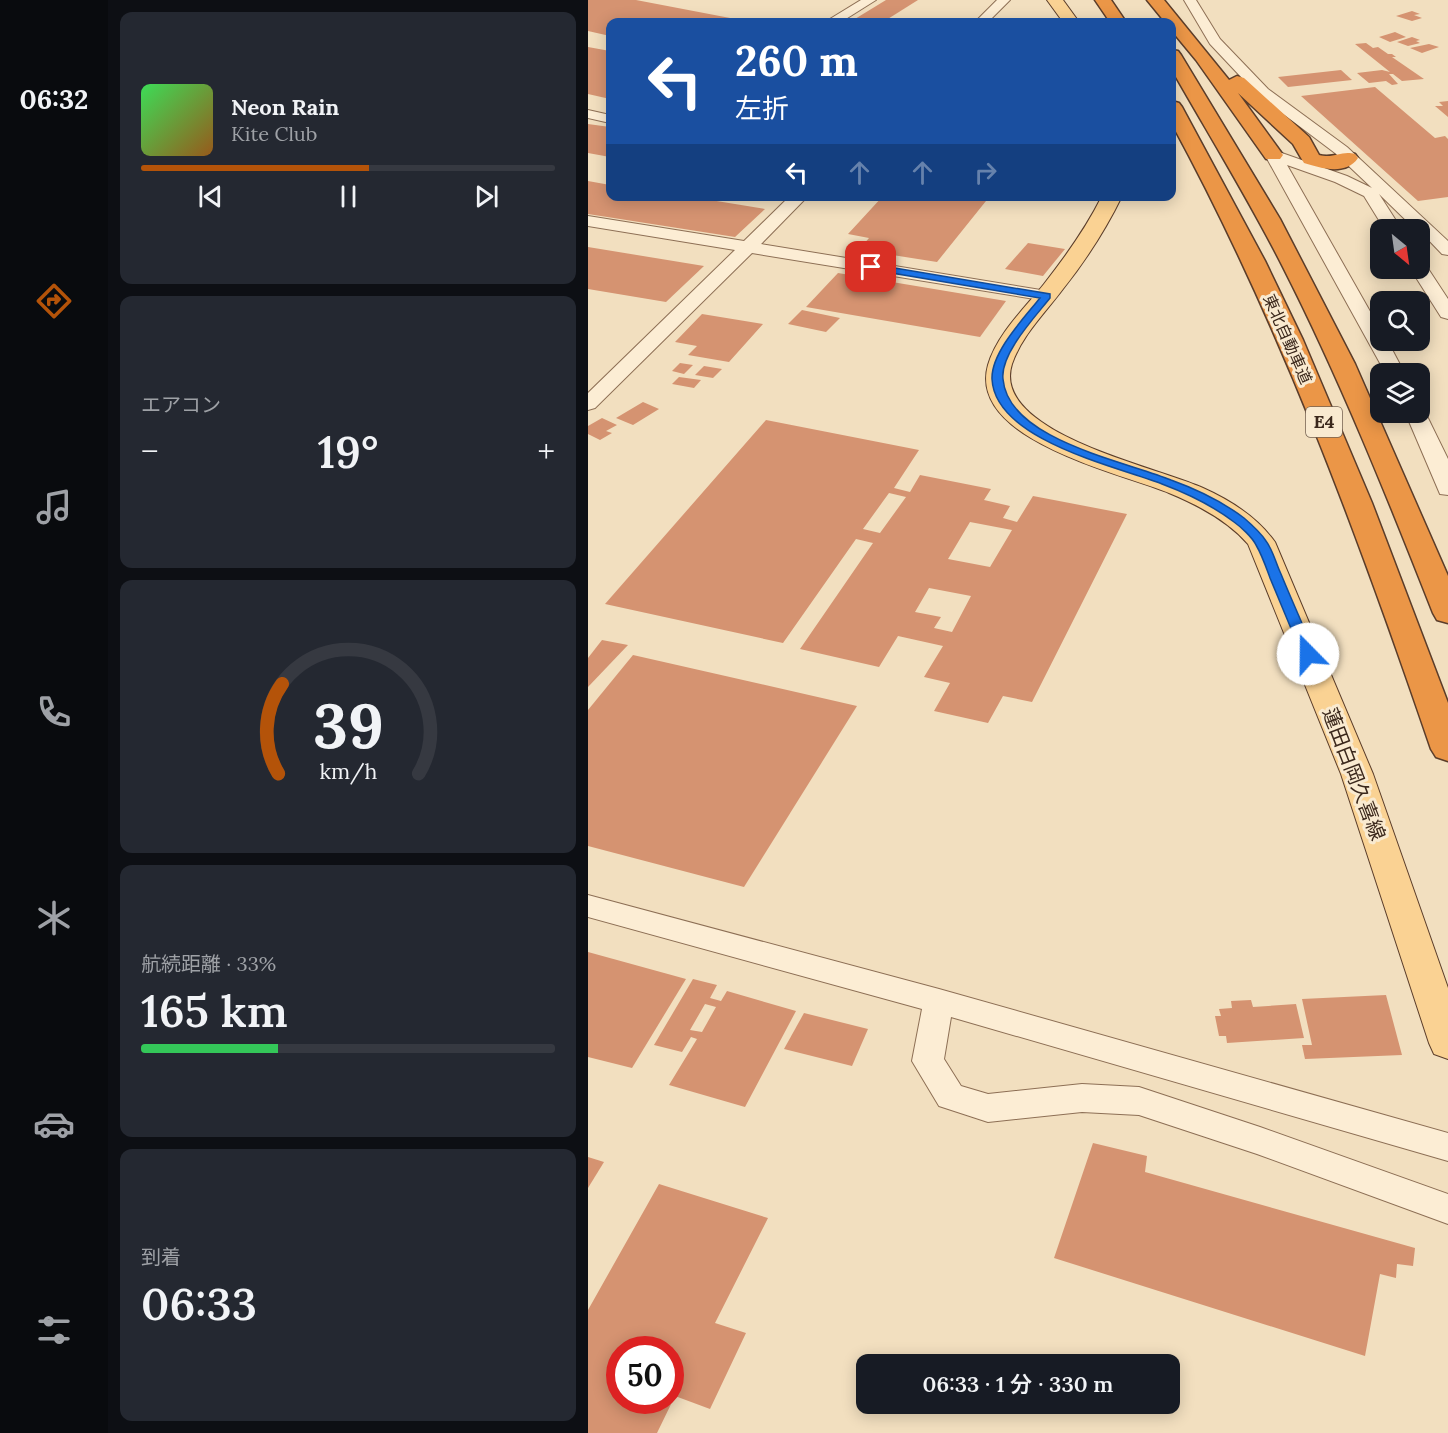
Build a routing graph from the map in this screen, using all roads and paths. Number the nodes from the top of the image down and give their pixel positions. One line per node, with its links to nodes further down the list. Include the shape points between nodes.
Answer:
1 (870, 0): 7 (street)
2 (1004, 0): 8 (street)
3 (1055, 0): 9 (main road)
4 (1103, 0): 10 (highway)
5 (1155, 0): 11 (highway)
6 (1190, 0): 20 (street, via 1204,26 1236,66)
7 (839, 18)
8 (985, 18)
9 (1068, 18)
10 (1115, 18)
11 (1170, 18)
12 (1176, 25): 13 (highway)
13 (1202, 56): 18 (highway); 19 (highway)
14 (1176, 62): 37 (highway, 東北自動車道 / E4, via 1297,273 1408,510)
15 (588, 114): 17 (street)
16 (1176, 115): 38 (highway, 東北自動車道 / E4, via 1233,222 1297,357 1368,527)
17 (606, 118)
18 (1297, 136): 20 (highway, via 1317,162 1334,164); 21 (street, via 1290,149)
19 (1273, 155): 21 (street); 31 (street)
20 (1348, 158): 27 (street)
21 (1303, 167): 24 (street, via 1370,193)
22 (795, 201): 26 (street)
23 (1109, 201): 29 (main road, 蓮田白岡久喜線, via 1092,235)
24 (1387, 219)
25 (588, 221): 26 (street)
26 (750, 248): 29 (street); 33 (street)
27 (1448, 250)
28 (1426, 279): 30 (street)
29 (1047, 296): 41 (main road, 蓮田白岡久喜線, via 1010,343 999,367 997,379 1005,403 1040,434 1205,499 1239,520 1261,542 1357,774)
30 (1448, 313)
31 (1390, 363)
32 (588, 374): 33 (street)
33 (614, 379): 34 (street)
34 (588, 404)
35 (1420, 423): 36 (street)
36 (1448, 489)
37 (1448, 613)
38 (1448, 749)
39 (588, 906): 40 (street)
40 (939, 1001): 42 (street); 43 (street, via 928,1061 950,1096 988,1108 1082,1098 1139,1101)
41 (1448, 1043)
42 (1448, 1147)
43 (1448, 1209)

